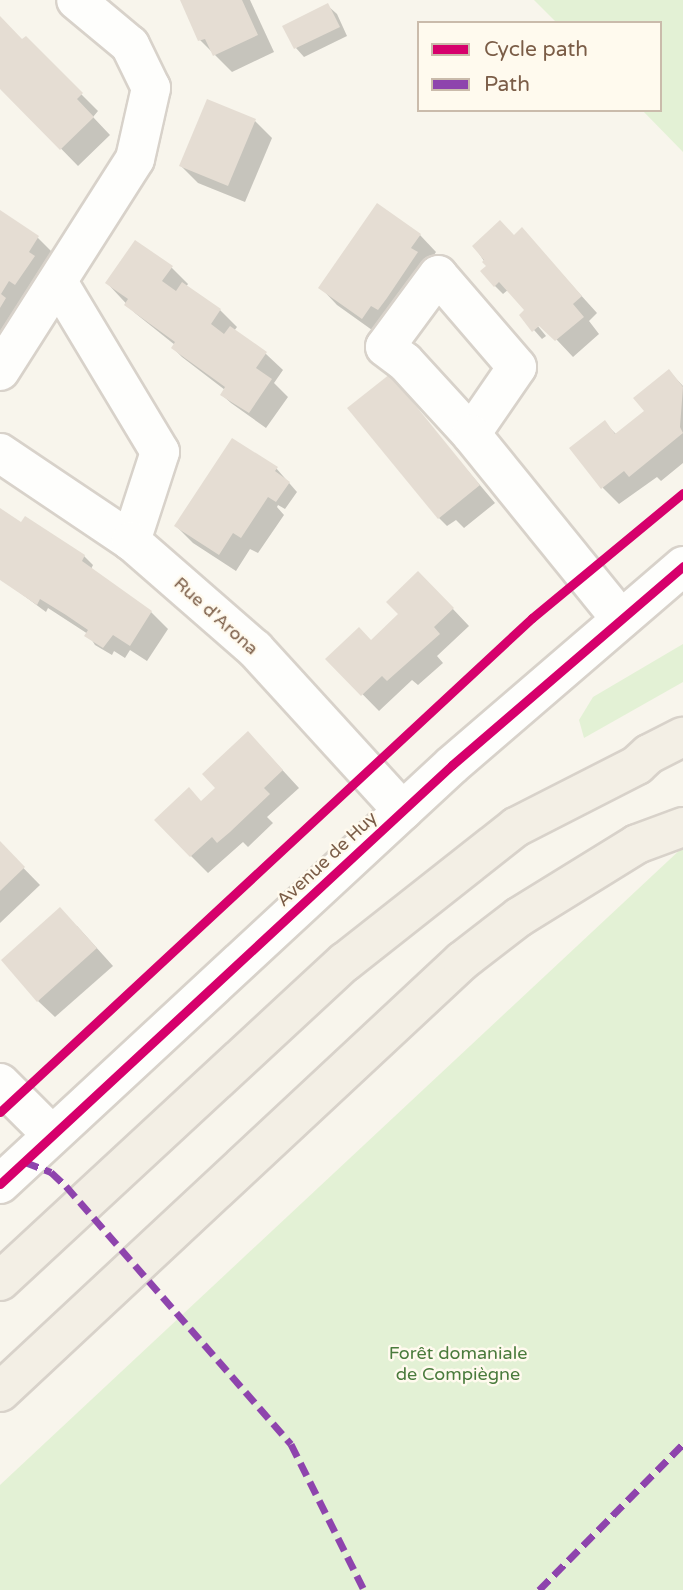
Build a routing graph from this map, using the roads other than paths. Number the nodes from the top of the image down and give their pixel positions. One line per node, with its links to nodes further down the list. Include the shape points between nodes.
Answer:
1 (76, 0): 2 (street, via 130,45 150,88 135,159)
2 (58, 282): 3 (street); 6 (street, via 160,452)
3 (0, 371)
4 (471, 434): 8 (street)
5 (0, 453): 6 (street, Rue d'Arona)
6 (131, 541): 12 (street, Rue d'Arona, via 256,649)
7 (683, 566): 8 (street, Avenue de Huy)
8 (621, 619): 12 (street, Avenue de Huy)
9 (683, 737): 11 (main road)
10 (683, 760): 11 (main road)
11 (637, 765): 17 (main road, via 516,827 345,962)
12 (403, 811): 15 (street, Avenue de Huy)
13 (683, 827): 18 (main road, via 625,851 519,917 463,961)
14 (0, 1083): 15 (street)
15 (51, 1134): 16 (street, Avenue de Huy)
16 (0, 1184)
17 (0, 1281)
18 (0, 1392)

